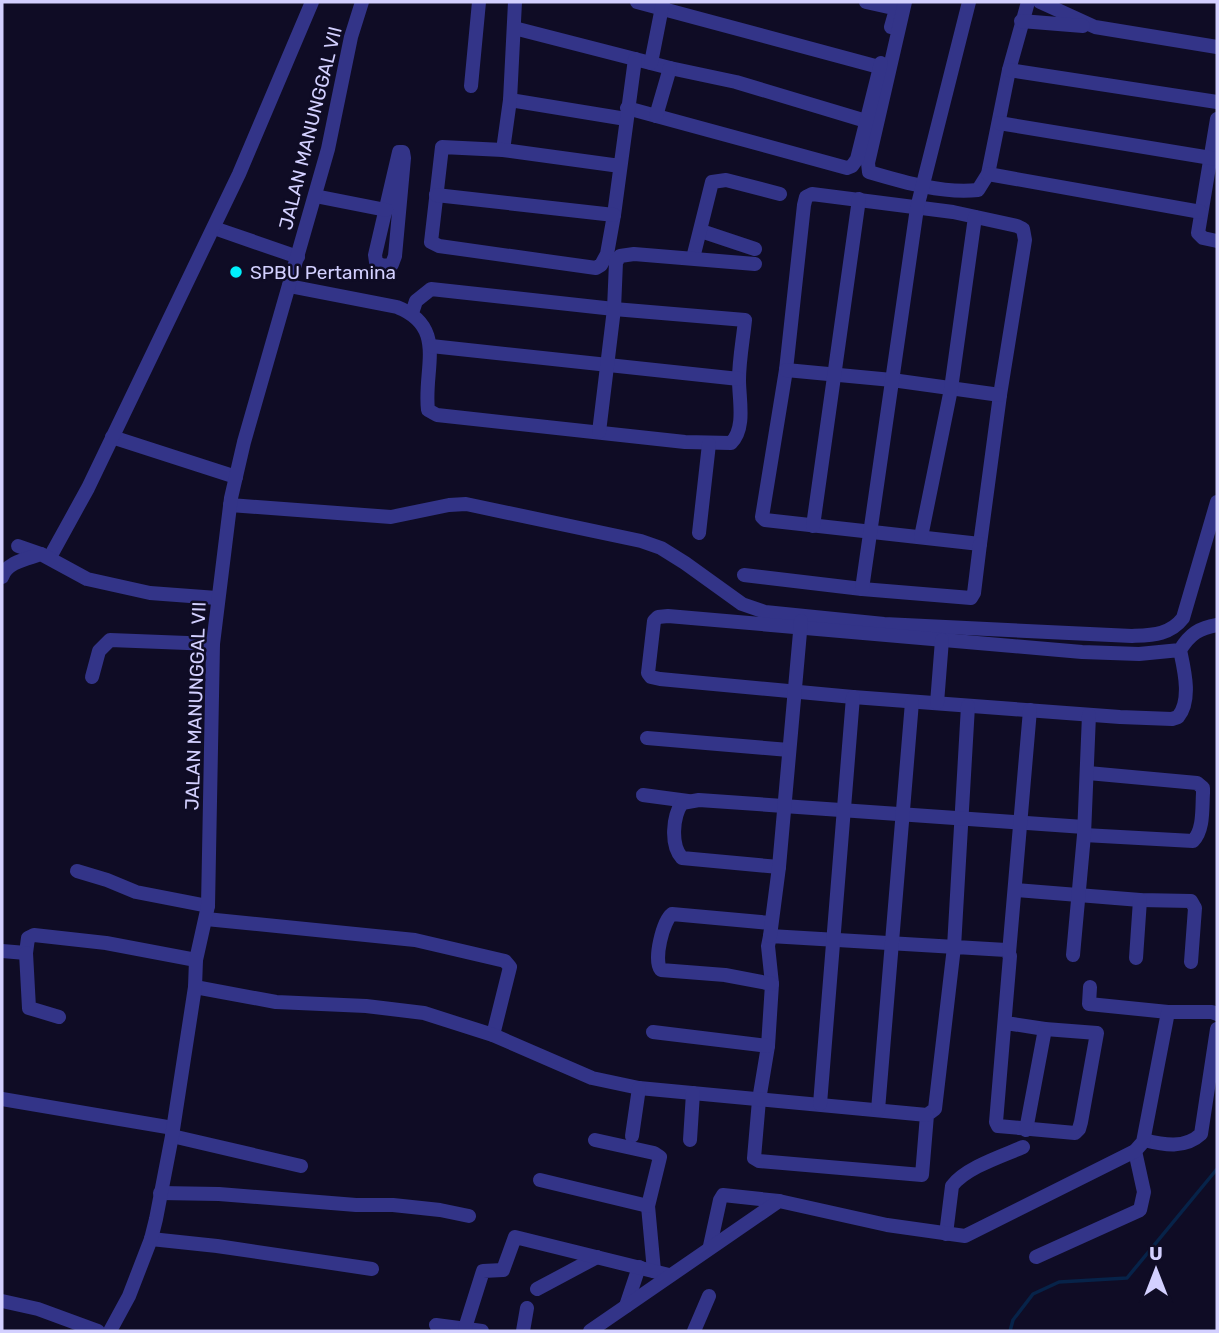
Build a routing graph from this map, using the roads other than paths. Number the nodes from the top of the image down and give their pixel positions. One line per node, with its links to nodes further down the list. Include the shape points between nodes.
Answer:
1 (312, 2): 44 (street)
2 (362, 2): 37 (street, JALAN MANUNGGAL VII)
3 (479, 2): 22 (street)
4 (515, 2): 15 (street)
5 (638, 2): 11 (street)
6 (866, 2): 12 (street)
7 (905, 2): 34 (street, via 868,168 869,172)
8 (969, 2): 34 (street)
9 (1028, 2): 13 (street)
10 (1040, 2): 14 (street)
11 (662, 4): 18 (street); 19 (street)
12 (884, 4): 19 (street, via 895,13)
13 (1021, 21): 14 (street); 21 (street)
14 (1095, 27): 16 (street)
15 (514, 28): 17 (street); 23 (street)
16 (1217, 47)
17 (635, 59): 18 (street); 25 (street)
18 (651, 63): 20 (street)
19 (880, 67): 28 (street)
20 (670, 68): 26 (street); 28 (street, via 736,82)
21 (1009, 70): 24 (street); 29 (street)
22 (471, 86)
23 (510, 100): 25 (street); 30 (street)
24 (1217, 102)
25 (626, 113): 26 (street); 32 (street)
26 (656, 116): 28 (street, via 847,168 857,159)
27 (1217, 119): 31 (street)
28 (866, 121)
29 (999, 123): 31 (street); 33 (street)
30 (503, 150): 32 (street); 36 (street, via 442,147)
31 (1214, 158): 41 (street)
32 (620, 166): 42 (street)
33 (988, 174): 34 (street, via 978,190); 41 (street)
34 (922, 185): 39 (street)
35 (780, 194): 45 (street, via 714,181)
36 (436, 195): 42 (street); 42 (street, via 433,244 596,268 604,261)
37 (315, 196): 40 (street); 47 (street, JALAN MANUNGGAL VII)
38 (859, 199): 39 (street); 54 (street, via 816,194 805,200); 55 (street)
39 (917, 208): 43 (street); 57 (street)
40 (386, 210): 40 (street, via 397,157 402,152 395,256 392,264 384,267 375,257)
41 (1201, 212): 46 (street, via 1198,233)
42 (614, 215)
43 (975, 217): 58 (street); 59 (street, via 1017,226 1024,233)
44 (214, 228): 47 (street); 61 (street)
45 (701, 231): 48 (street); 48 (street, via 755,257)
46 (1217, 241)
47 (298, 257): 49 (street, JALAN MANUNGGAL VII)
48 (693, 258): 50 (street, via 620,256)
49 (289, 286): 51 (street); 63 (street, JALAN MANUNGGAL VII)
50 (614, 309): 51 (street, via 431,289 416,301); 53 (street); 56 (street, via 745,320)
51 (412, 313): 52 (street, via 425,326)
52 (431, 346): 53 (street); 60 (street, via 428,410)
53 (606, 365): 56 (street); 60 (street)
54 (786, 370): 55 (street); 66 (street, via 762,517)
55 (835, 374): 57 (street); 66 (street)
56 (739, 379): 62 (street, via 737,437 731,443)
57 (892, 380): 58 (street); 67 (street)
58 (951, 389): 59 (street); 69 (street)
59 (1000, 396): 70 (street)
60 (599, 432): 62 (street)
61 (112, 437): 63 (street); 72 (street, via 88,488)
62 (709, 444): 68 (street)
63 (236, 477): 65 (street, JALAN MANUNGGAL VII)
64 (1217, 502): 77 (street, via 1188,606 1177,627 1169,631 1132,636)
65 (230, 505): 76 (street, JALAN MANUNGGAL VII); 77 (street, via 391,517 449,505 483,506 661,548 752,609)
66 (813, 526): 67 (street)
67 (869, 531): 69 (street); 75 (street)
68 (699, 533)
69 (921, 537): 70 (street)
70 (980, 544): 75 (street, via 971,598)
71 (18, 546): 72 (street)
72 (46, 556): 74 (street, via 9,566); 76 (street, via 87,579 150,593)
73 (744, 575): 75 (street)
74 (2, 577)
75 (862, 589)
76 (217, 598): 80 (street, JALAN MANUNGGAL VII)
77 (801, 622): 79 (street); 83 (street); 83 (street, via 658,617 648,664 651,677 660,679)
78 (1216, 625): 81 (street, via 1195,631)
79 (942, 640): 81 (street, via 1139,654); 86 (street)
80 (213, 644): 82 (street, via 110,640 99,651); 106 (street, JALAN MANUNGGAL VII)
81 (1180, 650): 89 (street, via 1185,704 1178,717)
82 (92, 677)
83 (794, 692): 84 (street); 91 (street)
84 (853, 697): 85 (street); 96 (street)
85 (912, 702): 86 (street); 97 (street)
86 (937, 703): 87 (street)
87 (968, 706): 88 (street); 98 (street)
88 (1030, 710): 89 (street); 99 (street)
89 (1089, 715): 92 (street)
90 (647, 738): 91 (street)
91 (789, 750): 95 (street)
92 (1088, 773): 100 (street); 100 (street, via 1197,783 1203,793 1198,836 1192,841)
93 (643, 795): 94 (street)
94 (688, 801): 95 (street); 101 (street, via 677,810 675,822 675,845 682,858)
95 (785, 804): 96 (street); 101 (street)
96 (843, 808): 97 (street); 108 (street)
97 (903, 813): 98 (street); 109 (street)
98 (961, 817): 99 (street); 110 (street)
99 (1022, 822): 100 (street); 103 (street)
100 (1084, 831): 104 (street)
101 (779, 867): 107 (street)
102 (77, 871): 106 (street)
103 (1015, 890): 104 (street); 113 (street)
104 (1079, 896): 105 (street); 114 (street)
105 (1140, 900): 115 (street); 117 (street, via 1193,902)
106 (207, 912): 116 (street, JALAN MANUNGGAL VII); 128 (street, via 415,940 505,961 510,967)
107 (770, 929): 108 (street); 118 (street); 118 (street, via 673,914 666,921 657,960 661,970)
108 (833, 940): 109 (street); 134 (street)
109 (893, 943): 110 (street); 135 (street)
110 (954, 947): 113 (street); 136 (street, via 935,1110)
111 (2, 951): 112 (street)
112 (26, 953): 116 (street, via 28,938 34,935); 123 (street, via 29,1008)
113 (1009, 953): 124 (street)
114 (1073, 955)
115 (1136, 958)
116 (196, 960): 119 (street, JALAN MANUNGGAL VII)
117 (1191, 962)
118 (772, 984): 129 (street)
119 (195, 987): 128 (street, via 276,1002 415,1011); 138 (street, JALAN MANUNGGAL VII)
120 (1090, 987): 121 (street, via 1089,1004)
121 (1168, 1012): 122 (street); 142 (street)
122 (1217, 1014)
123 (59, 1017)
124 (1006, 1023): 125 (street); 137 (street, via 996,1122)
125 (1045, 1029): 137 (street); 137 (street, via 1097,1033 1081,1122 1075,1133)
126 (1217, 1029): 142 (street, via 1201,1134 1186,1144)
127 (653, 1032): 129 (street)
128 (494, 1035): 130 (street, via 592,1078)
129 (768, 1046): 133 (street)
130 (639, 1088): 131 (street); 139 (street)
131 (693, 1093): 133 (street); 141 (street)
132 (2, 1100): 138 (street)
133 (759, 1100): 134 (street); 136 (street, via 753,1152 759,1161 922,1175)
134 (820, 1104): 135 (street)
135 (878, 1110): 136 (street)
136 (927, 1115)
137 (1026, 1130)
138 (173, 1132): 144 (street); 146 (street, JALAN MANUNGGAL VII)
139 (632, 1136)
140 (595, 1140): 148 (street, via 660,1157)
141 (690, 1140)
142 (1140, 1146): 150 (street, via 965,1236); 154 (street, via 1144,1192 1140,1210)
143 (1023, 1147): 150 (street, via 955,1181)
144 (301, 1166)
145 (540, 1180): 148 (street)
146 (160, 1193): 149 (street, via 393,1205); 151 (street, JALAN MANUNGGAL VII)
147 (779, 1201): 150 (street); 152 (street); 152 (street, via 723,1195)
148 (648, 1206): 157 (street)
149 (469, 1216)
150 (946, 1234)
151 (151, 1239): 156 (street); 166 (street, JALAN MANUNGGAL VII)
152 (710, 1246): 157 (street)
153 (597, 1257): 155 (street); 158 (street); 164 (street, via 515,1237 503,1270 483,1271)
154 (1036, 1257)
155 (639, 1267): 157 (street); 161 (street)
156 (372, 1269)
157 (662, 1273): 161 (street)
158 (537, 1289)
159 (709, 1296): 170 (street)
160 (2, 1301): 165 (street)
161 (626, 1306): 169 (street)
162 (527, 1308): 168 (street)
163 (436, 1325): 164 (street)
164 (465, 1328): 167 (street)
165 (98, 1331)
166 (110, 1331)
167 (482, 1331)
168 (523, 1331)
169 (590, 1331)
170 (694, 1331)

